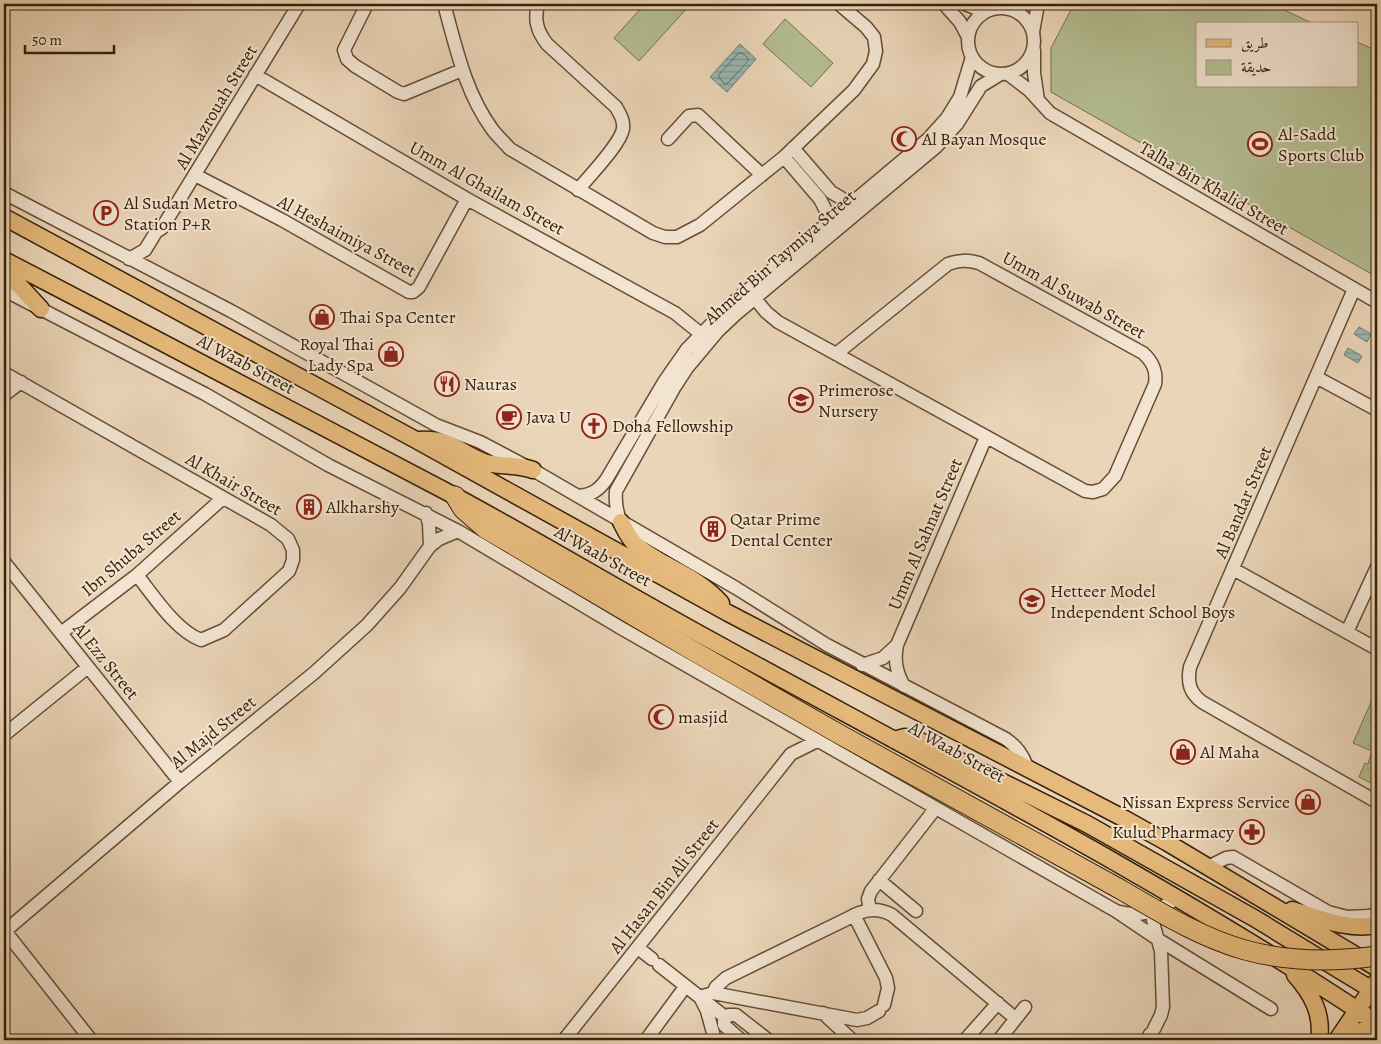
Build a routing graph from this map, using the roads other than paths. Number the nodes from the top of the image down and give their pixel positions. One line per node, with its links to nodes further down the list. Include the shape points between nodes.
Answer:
1 (299, 4): 17 (street, Al Mazrouah Street)
2 (367, 4): 15 (street, via 344,50 347,59 355,66 404,94)
3 (444, 4): 15 (street)
4 (538, 4): 24 (street, via 536,25 544,39 616,107 622,117 620,138)
5 (839, 4): 20 (street, via 874,37 876,51 873,64 854,90)
6 (944, 4): 12 (street, via 960,22)
7 (965, 4): 10 (street)
8 (1038, 4): 11 (street)
9 (1010, 6): 10 (street); 11 (street)
10 (985, 12): 12 (street, via 971,27)
11 (1033, 32): 13 (street)
12 (968, 38): 14 (street)
13 (1034, 46): 16 (street, via 1022,67); 18 (street)
14 (972, 57): 16 (street, via 983,69); 27 (street, Ahmed Bin Taymiya Street, via 960,97 938,129)
15 (462, 70): 24 (street, via 481,113 510,149)
16 (1003, 74): 18 (street, Talha Bin Khalid Street, via 1019,81); 37 (street, Ahmed Bin Taymiya Street, via 981,86 936,147)
17 (255, 75): 21 (street, Al Mazrouah Street); 26 (street, Umm Al Ghailam Street)
18 (1038, 100): 35 (street, Talha Bin Khalid Street, via 1056,116)
19 (668, 139): 22 (street, via 689,116 698,115)
20 (789, 152): 22 (street); 23 (street)
21 (195, 174): 26 (street, Al Heshaimiya Street, via 409,292 419,287); 30 (street, Al Mazrouah Street)
22 (762, 175): 24 (street, via 700,225 677,237 653,233)
23 (818, 186): 27 (street); 29 (street)
24 (578, 190)
25 (4, 193): 31 (street, Al Waab Street)
26 (467, 199): 40 (street, Umm Al Ghailam Street, via 670,310)
27 (851, 204): 29 (street, Ahmed Bin Taymiya Street)
28 (4, 217): 48 (main road, Al Waab Street)
29 (831, 221): 37 (street, Ahmed Bin Taymiya Street)
30 (162, 228): 31 (street, via 145,250); 34 (street, via 153,252)
31 (129, 258): 34 (street, Al Waab Street)
32 (4, 260): 50 (main road, Al Waab Street)
33 (4, 269): 39 (main road)
34 (154, 271): 49 (street, Al Waab Street, via 436,425 480,442)
35 (1354, 289): 38 (street, Talha Bin Khalid Street); 43 (street, Al Bandar Street)
36 (4, 290): 39 (street)
37 (751, 294): 40 (street, Ahmed Bin Taymiya Street); 41 (street, Umm Al Suwab Street, via 778,322)
38 (1377, 302)
39 (41, 309): 53 (street, via 205,394 328,465)
40 (705, 337): 51 (street, Ahmed Bin Taymiya Street, via 683,354 601,488); 54 (street, Ahmed Bin Taymiya Street, via 618,486 615,501)
41 (836, 354): 47 (street, Umm Al Suwab Street); 47 (street, Umm Al Suwab Street, via 948,264 968,260 979,262 1143,353 1154,368 1156,384 1115,476 1103,489 1085,492)
42 (4, 373): 44 (street, Al Khair Street)
43 (1316, 377): 46 (street); 59 (street, Al Bandar Street)
44 (20, 382): 45 (street); 52 (street, Al Khair Street)
45 (4, 395)
46 (1377, 410)
47 (986, 437): 64 (street, Umm Al Sahnat Street)
48 (416, 440): 49 (main road, via 444,441 486,462); 61 (main road, Al Waab Street)
49 (533, 470): 51 (street, Al Waab Street)
50 (454, 496): 71 (main road, Al Waab Street); 93 (highway, bridge, via 463,509 486,529 697,653 1190,928 1245,950 1272,955 1316,960)
51 (578, 496): 54 (street, Al Waab Street)
52 (222, 498): 60 (street, Ibn Shuba Street); 60 (street, Al Khair Street, via 271,525 288,539 293,550 292,560 289,571 280,580 224,630 201,640 180,628)
53 (426, 513): 55 (street); 56 (street)
54 (621, 522): 61 (main road, via 635,544 700,583); 66 (street, Al Waab Street)
55 (458, 531): 56 (street, Al Majd Street); 69 (street)
56 (430, 546): 75 (street, Al Majd Street, via 400,588 367,625)
57 (1377, 567): 62 (street)
58 (6, 569): 63 (street, Al Ezz Street)
59 (1233, 569): 62 (street); 76 (street, Al Bandar Street, via 1190,667 1190,688 1202,702)
60 (137, 575): 63 (street, Ibn Shuba Street)
61 (728, 613): 74 (main road, Al Waab Street)
62 (1347, 632): 65 (street)
63 (61, 633): 67 (street, Al Ezz Street)
64 (897, 644): 66 (street, Umm Al Sahnat Street, via 883,658); 68 (street, Umm Al Sahnat Street, via 896,665)
65 (1377, 649)
66 (862, 665): 68 (street, Al Waab Street)
67 (88, 667): 70 (street); 75 (street, Al Ezz Street)
68 (904, 686): 74 (street, Al Waab Street, via 1006,739 1022,755)
69 (790, 725): 72 (street); 73 (street, via 793,735)
70 (4, 735)
71 (894, 740): 80 (main road, Al Waab Street); 96 (main road, via 905,737 918,740 1078,820 1254,918)
72 (817, 741): 73 (street, Al Hasan Bin Ali Street); 77 (street)
73 (791, 754): 91 (street, Al Hasan Bin Ali Street)
74 (1028, 769): 78 (main road, Al Waab Street, via 1134,824)
75 (180, 782): 89 (street, Al Majd Street)
76 (1377, 802)
77 (935, 809): 79 (street); 83 (street)
78 (1208, 868): 81 (main road, Al Waab Street); 86 (street, via 1233,857 1328,912 1347,917)
79 (879, 880): 82 (street, via 869,895); 84 (street)
80 (1176, 898): 85 (street); 94 (main road, Al Waab Street)
81 (1264, 902): 88 (main road, via 1341,924); 92 (main road, Al Waab Street)
82 (870, 910): 87 (street); 100 (street, via 892,915)
83 (1116, 910): 85 (street, via 1134,914); 90 (street)
84 (916, 911)
85 (1152, 911): 90 (street)
86 (1377, 914)
87 (854, 916): 99 (street, via 726,978); 104 (street, via 886,978 888,988 882,1008 867,1018 857,1020)
88 (1377, 925)
89 (4, 932): 109 (street)
90 (1159, 940): 102 (street); 108 (street, via 1163,1007)
91 (638, 948): 97 (street); 110 (street, Al Hasan Bin Ali Street)
92 (1355, 954): 95 (main road, Al Waab Street); 96 (main road, via 1365,970 1360,977)
93 (1377, 956)
94 (1286, 963): 103 (main road, Al Waab Street); 118 (main road, via 1313,999 1320,1021)
95 (1377, 968)
96 (1352, 978): 98 (main road)
97 (685, 987): 99 (street); 111 (street)
98 (1375, 988): 103 (main road)
99 (707, 995): 104 (street); 105 (street); 112 (street, via 707,1011)
100 (998, 1003): 106 (street); 116 (street)
101 (1025, 1007): 106 (street)
102 (1271, 1009)
103 (1358, 1010): 107 (main road, Al Waab Street); 119 (main road)
104 (822, 1013): 115 (street)
105 (725, 1017): 113 (street, via 724,1025); 114 (street, via 736,1015)
106 (1015, 1018): 117 (street)
107 (1377, 1024): 120 (main road)
108 (1150, 1034)
109 (91, 1040)
110 (564, 1040)
111 (646, 1040)
112 (715, 1040)
113 (741, 1040)
114 (768, 1040)
115 (852, 1040)
116 (965, 1040)
117 (999, 1040)
118 (1320, 1040)
119 (1337, 1040)
120 (1346, 1040)

